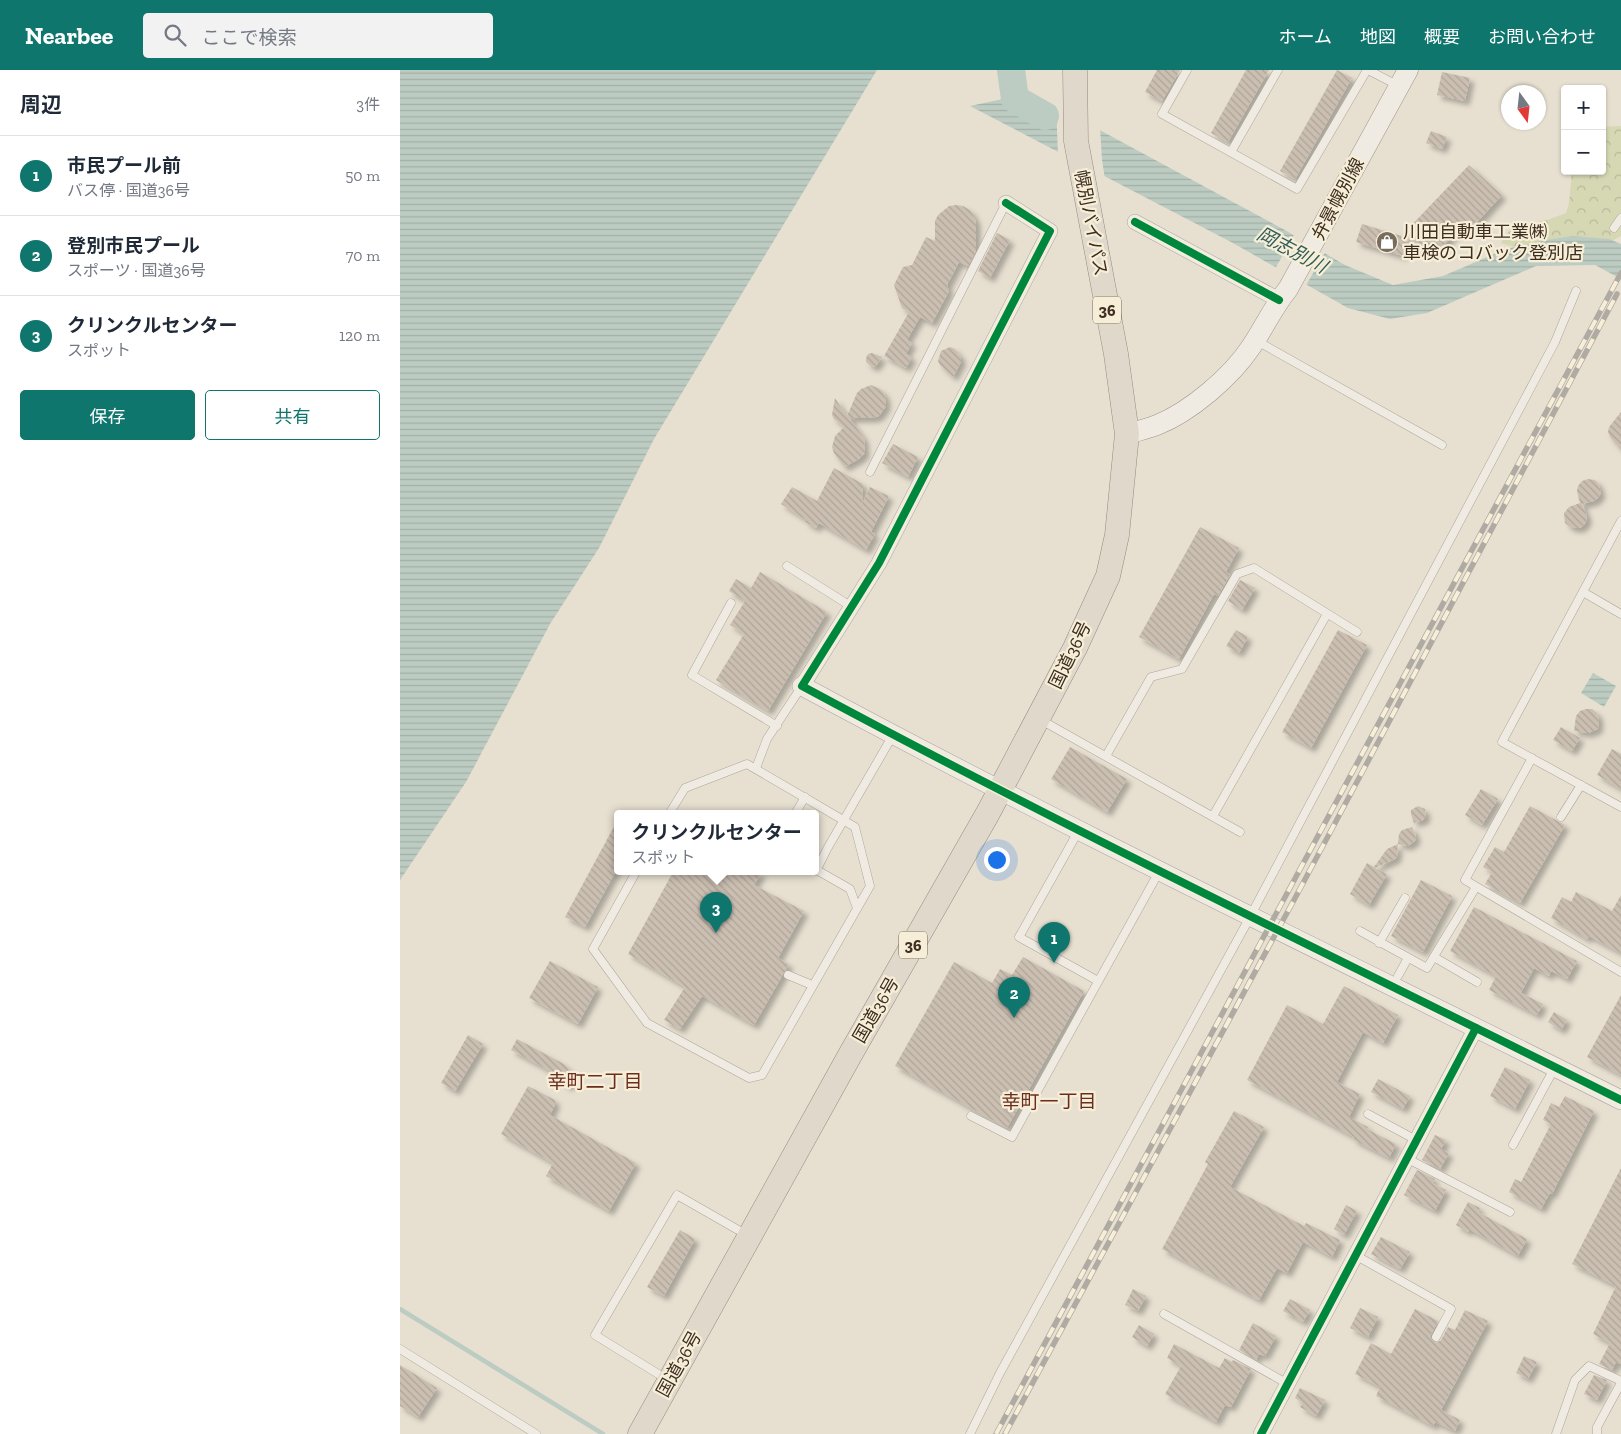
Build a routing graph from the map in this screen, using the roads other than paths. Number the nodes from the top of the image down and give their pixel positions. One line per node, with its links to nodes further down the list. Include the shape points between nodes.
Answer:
1 (1075, 70): 14 (highway, 幌別バイパス / 36, via 1076,141 1119,373)
2 (1187, 70): 6 (lane, via 1162,114)
3 (1278, 70): 6 (lane)
4 (1368, 70): 5 (lane); 6 (lane, via 1297,189)
5 (1404, 78): 12 (main road, 弁景幌別線)
6 (1231, 152)
7 (1006, 203): 16 (lane); 21 (street, via 1050,231 879,563)
8 (1621, 218): 10 (lane)
9 (1135, 222): 12 (street)
10 (1614, 228)
11 (1576, 291): 50 (lane, via 1555,342)
12 (1284, 294): 13 (main road, 弁景幌別線)
13 (1255, 340): 14 (main road, 弁景幌別線, via 1234,369 1214,388 1158,425); 15 (lane)
14 (1127, 434): 26 (highway, 国道36号 / 36, via 1117,535 1108,576)
15 (1442, 445)
16 (870, 472)
17 (1621, 521): 19 (lane)
18 (787, 566): 21 (lane)
19 (1583, 592): 23 (lane); 30 (lane, via 1502,742)
20 (731, 603): 27 (lane, via 692,675)
21 (852, 607): 25 (street)
22 (1327, 614): 24 (lane); 29 (lane, via 1254,568 1237,574 1182,669 1151,676); 38 (lane)
23 (1621, 614)
24 (1357, 632)
25 (802, 686): 27 (lane); 28 (street)
26 (1039, 718): 29 (lane); 33 (highway, 国道36号 / 36)
27 (777, 726): 31 (lane, via 767,739)
28 (893, 735): 33 (street); 40 (lane)
29 (1106, 756): 38 (lane)
30 (1532, 758): 32 (lane); 47 (lane, via 1465,880)
31 (756, 768): 34 (lane); 36 (lane, via 747,764 685,788)
32 (1581, 785): 35 (lane); 39 (lane)
33 (1000, 790): 41 (street); 70 (highway, 国道36号 / 36)
34 (804, 796): 37 (lane); 40 (lane)
35 (1621, 807)
36 (671, 810)
37 (796, 810)
38 (1213, 816): 42 (lane)
39 (1561, 817)
40 (845, 820): 43 (lane); 49 (lane, via 855,827 870,886)
41 (1079, 829): 44 (street); 58 (lane, via 1019,937)
42 (1240, 832)
43 (819, 864)
44 (1160, 870): 50 (street); 58 (lane)
45 (819, 872): 49 (lane, via 850,889)
46 (634, 875): 60 (lane, via 593,949 647,1023 750,1078 762,1075)
47 (1476, 887): 53 (lane); 55 (lane)
48 (1405, 898): 52 (lane)
49 (857, 908): 60 (lane)
50 (1250, 917): 61 (street); 80 (lane, via 1000,1373)
51 (1360, 931): 52 (lane)
52 (1380, 943): 54 (lane)
53 (1434, 957): 54 (lane, via 1427,968); 59 (lane)
54 (1408, 958): 57 (lane)
55 (1621, 972)
56 (788, 974): 60 (lane)
57 (1398, 976)
58 (1098, 980): 65 (lane, via 1012,1136)
59 (1477, 982)
60 (812, 985)
61 (1476, 1028): 62 (street); 66 (street)
62 (1555, 1067): 63 (street); 67 (lane)
63 (1621, 1100)
64 (1368, 1114): 66 (lane)
65 (971, 1116)
66 (1416, 1140): 68 (street)
67 (1513, 1145)
68 (1406, 1158): 69 (lane); 71 (street)
69 (1510, 1212)
70 (750, 1236): 75 (highway, 国道36号 / 36); 75 (lane, via 676,1195 595,1335)
71 (1355, 1255): 73 (lane, via 1451,1309); 77 (street)
72 (1164, 1314): 77 (lane)
73 (1436, 1337)
74 (400, 1349): 78 (lane)
75 (669, 1381): 79 (highway, 国道36号 / 36)
76 (1621, 1382): 82 (lane, via 1590,1366 1575,1380); 83 (lane, via 1597,1427)
77 (1288, 1384): 81 (street)
78 (536, 1434)
79 (640, 1434)
80 (970, 1434)
81 (1261, 1434)
82 (1556, 1434)
83 (1597, 1434)

